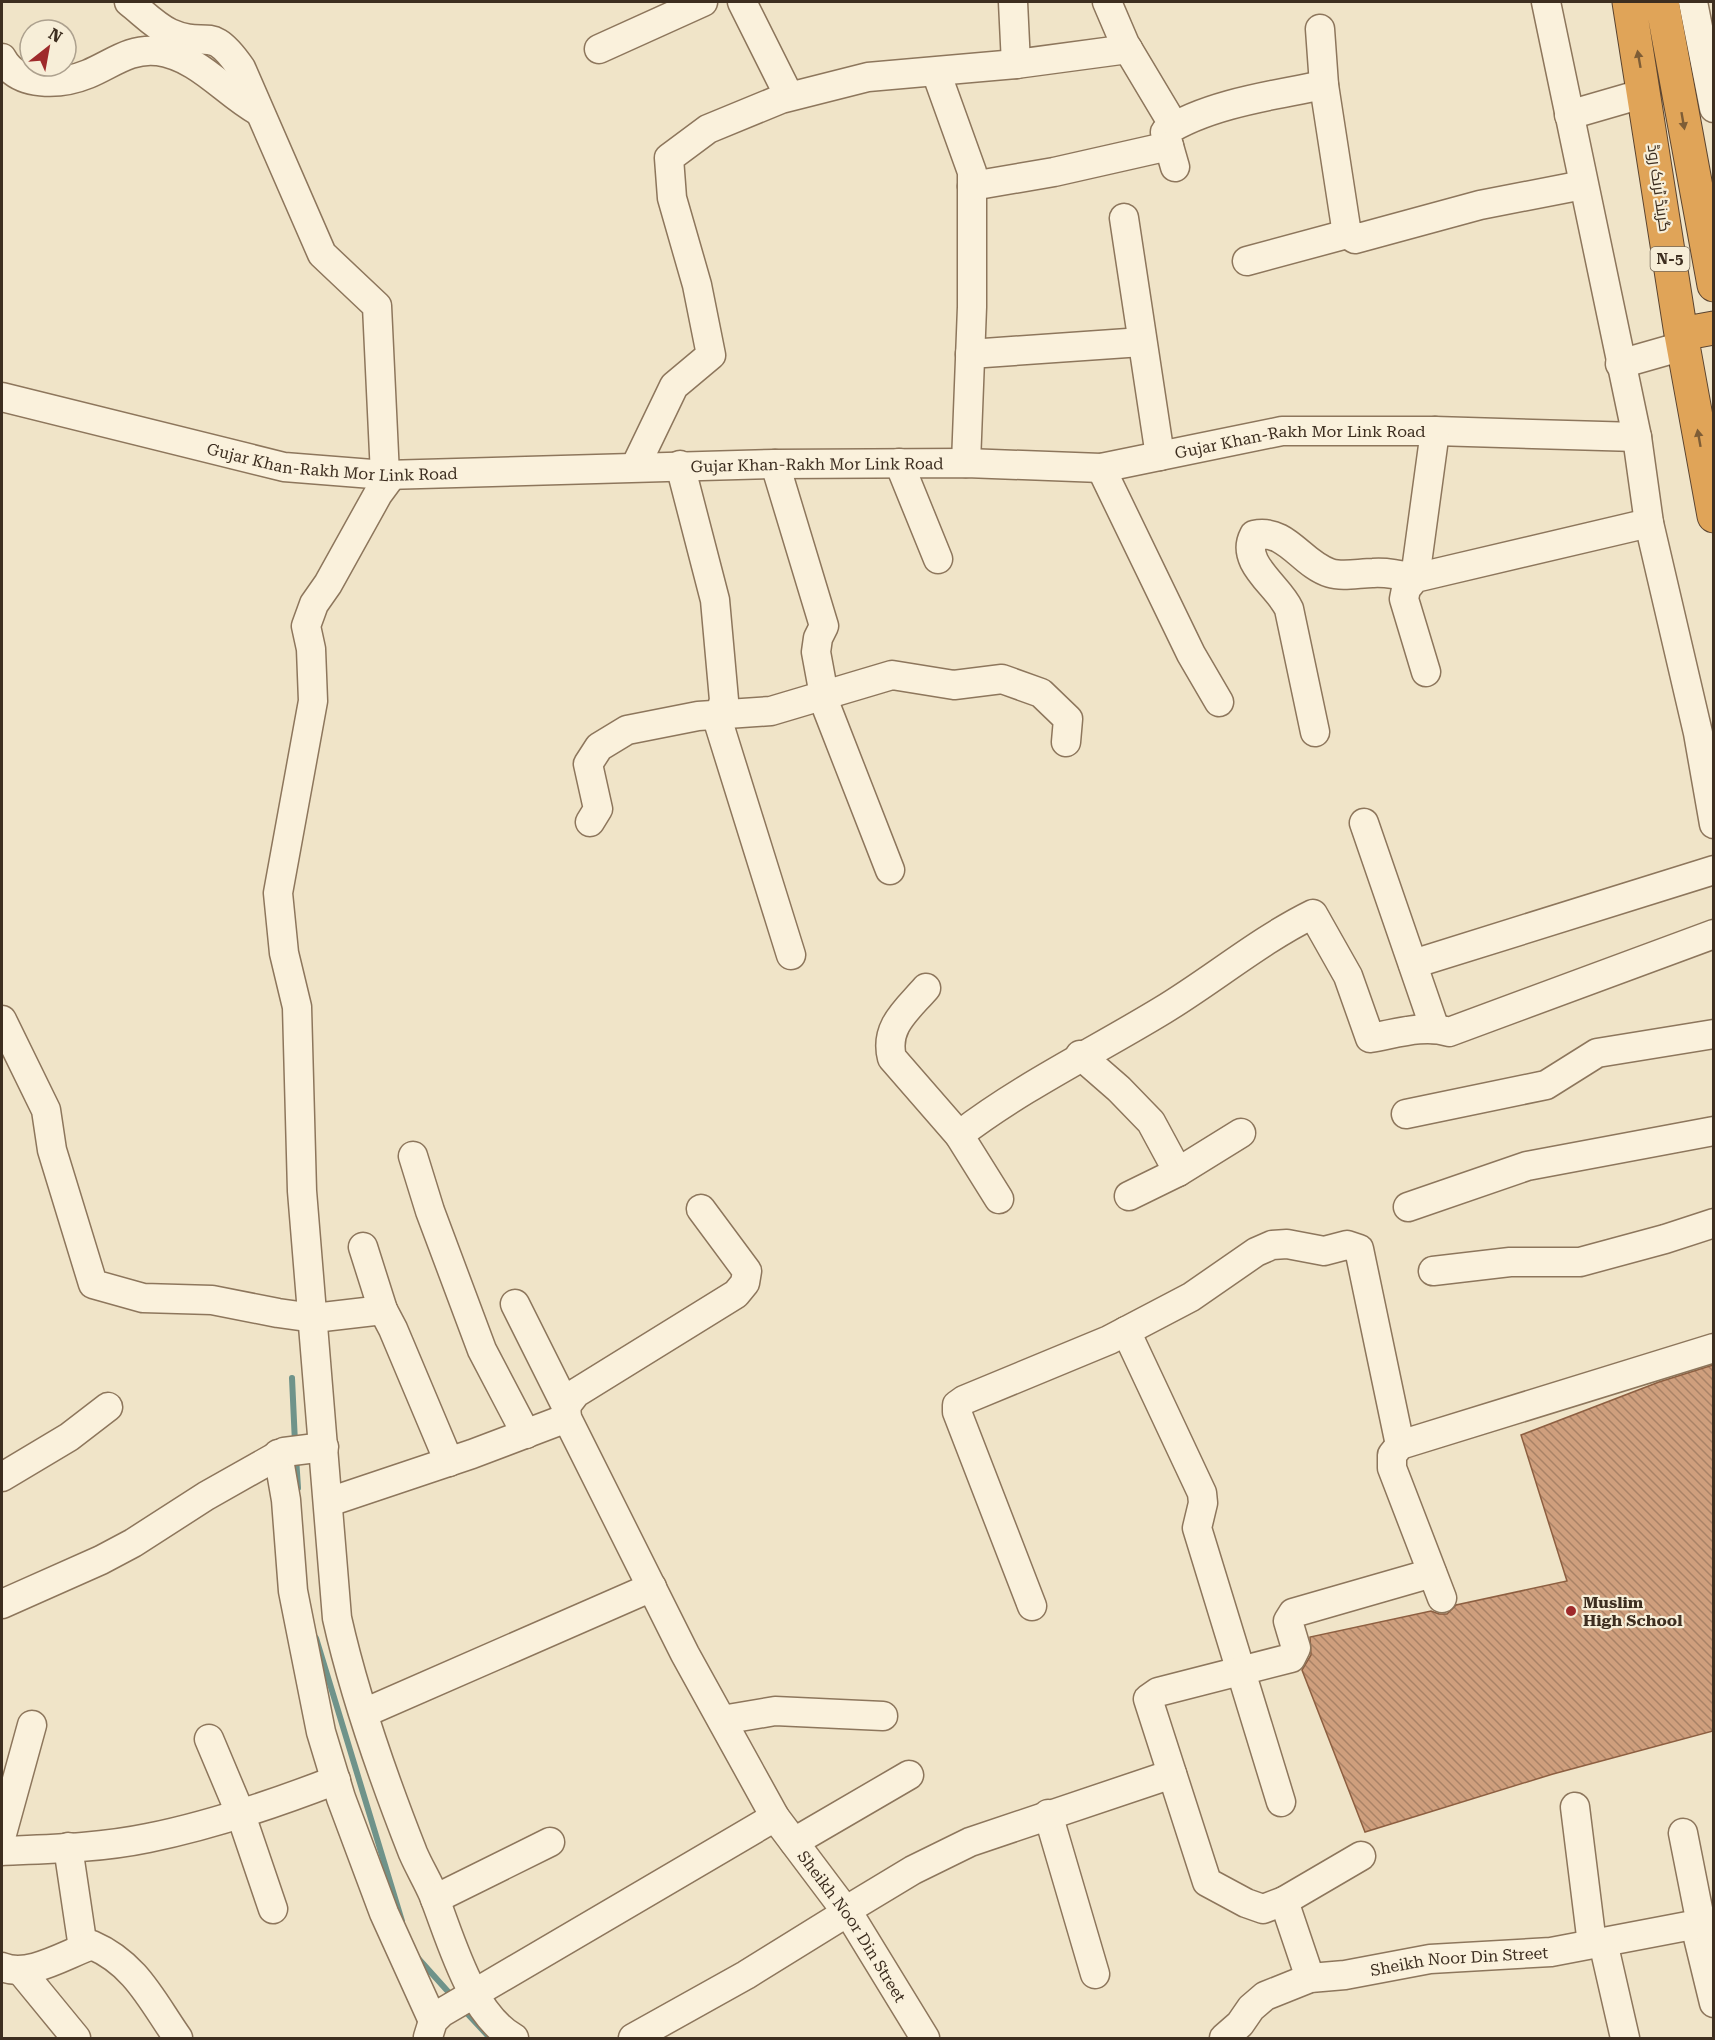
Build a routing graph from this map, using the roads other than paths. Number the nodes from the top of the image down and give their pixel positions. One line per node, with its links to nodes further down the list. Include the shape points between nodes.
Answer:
1 (129, 2): 20 (street, via 170,33 208,38 226,47 241,68)
2 (703, 2): 11 (street)
3 (742, 2): 18 (street)
4 (1013, 2): 14 (street)
5 (1107, 2): 12 (street)
6 (1546, 2): 21 (street)
7 (1629, 2): 17 (highway, گرینڈ ٹرنک روڈ / N-5, one-way to 7)
8 (1662, 2): 25 (highway, گرینڈ ٹرنک روڈ / N-5, one-way to 25)
9 (1693, 2): 19 (street)
10 (1320, 29): 16 (street)
11 (599, 49)
12 (1128, 49): 14 (street); 22 (street)
13 (3, 61): 20 (street, via 20,75 47,83 87,74 121,56 156,51 189,63)
14 (1016, 64): 15 (street)
15 (936, 72): 18 (street, via 868,77); 24 (street, via 967,155)
16 (1324, 85): 22 (street, via 1193,117); 27 (street)
17 (1645, 93): 21 (street); 31 (highway, گرینڈ ٹرنک روڈ / N-5)
18 (789, 96): 43 (street, via 708,129 669,158 672,198 697,285 711,355 674,386)
19 (1713, 108)
20 (260, 112): 45 (street, via 322,254 377,306)
21 (1569, 115): 23 (street)
22 (1173, 146): 24 (street)
23 (1583, 185): 27 (street, via 1480,205 1355,239); 34 (street)
24 (972, 186): 33 (street)
25 (1706, 205): 29 (highway, گرینڈ ٹرنک روڈ / N-5)
26 (1124, 218): 32 (street)
27 (1347, 234): 28 (street)
28 (1246, 261)
29 (1713, 285)
30 (1713, 328): 31 (highway)
31 (1682, 340): 34 (street); 46 (highway, گرینڈ ٹرنک روڈ / N-5, one-way to 31)
32 (1142, 342): 33 (street); 38 (street)
33 (970, 354): 40 (street)
34 (1620, 364): 37 (street)
35 (2, 397): 45 (street, Gujar Khan-Rakh Mor Link Road, via 284,467)
36 (1435, 431): 37 (street, Gujar Khan-Rakh Mor Link Road); 38 (street, Gujar Khan-Rakh Mor Link Road, via 1282,431); 49 (street)
37 (1637, 437): 47 (street)
38 (1160, 456): 44 (street, Gujar Khan-Rakh Mor Link Road)
39 (900, 463): 40 (street, Gujar Khan-Rakh Mor Link Road); 41 (street, Gujar Khan-Rakh Mor Link Road); 48 (street)
40 (966, 463): 44 (street, Gujar Khan-Rakh Mor Link Road)
41 (775, 464): 42 (street, Gujar Khan-Rakh Mor Link Road); 51 (street, via 824,626 816,652)
42 (680, 465): 43 (street, Gujar Khan-Rakh Mor Link Road); 53 (street, via 715,600 724,700)
43 (635, 467): 45 (street, Gujar Khan-Rakh Mor Link Road)
44 (1101, 468): 52 (street, via 1191,654)
45 (389, 475): 85 (street, via 314,604 306,626 313,701 278,893 284,953 297,1007 302,1191)
46 (1713, 516)
47 (1649, 523): 49 (street); 54 (street)
48 (938, 559)
49 (1415, 578): 50 (street, via 1406,589 1404,600); 55 (street, via 1376,573 1333,574 1315,567 1267,532 1254,535 1250,549 1253,561 1290,609)
50 (1426, 672)
51 (824, 695): 53 (street, via 762,713); 56 (street, via 892,675 954,685 1002,679 1052,700 1068,719); 60 (street)
52 (1219, 702)
53 (720, 713): 57 (street, via 627,730 599,747 588,764 598,809); 63 (street, via 718,721)
54 (1706, 731): 59 (street)
55 (1315, 732)
56 (1066, 742)
57 (590, 822)
58 (1365, 823): 64 (street)
59 (1713, 824)
60 (890, 870)
61 (1713, 870): 64 (street)
62 (1713, 934): 67 (street, via 1449,1032)
63 (791, 955)
64 (1413, 964): 67 (street)
65 (926, 988): 73 (street, via 892,1028 892,1058)
66 (2, 1020): 85 (street, via 46,1110 52,1150 93,1284 143,1298 212,1300)
67 (1435, 1029): 69 (street, via 1370,1038 1348,976 1313,914 1285,928 1163,1010)
68 (1713, 1034): 70 (street, via 1597,1053 1545,1085)
69 (1080, 1055): 73 (street, via 1020,1091); 75 (street, via 1151,1122)
70 (1406, 1113)
71 (1713, 1131): 78 (street, via 1527,1166)
72 (1241, 1133): 75 (street)
73 (960, 1135): 77 (street)
74 (413, 1156): 90 (street, via 482,1350)
75 (1178, 1172): 76 (street)
76 (1129, 1196)
77 (999, 1199)
78 (1408, 1207)
79 (701, 1209): 89 (street, via 747,1271 745,1283 735,1294 576,1393)
80 (1713, 1223): 82 (street, via 1580,1262 1510,1262)
81 (363, 1247): 84 (street)
82 (1433, 1270)
83 (515, 1304): 89 (street, Sheikh Noor Din Street)
84 (383, 1310): 85 (street); 93 (street)
85 (298, 1316): 92 (street)
86 (1126, 1331): 91 (street, via 1191,1297 1272,1245 1324,1251 1347,1245 1359,1249); 98 (street, via 957,1405); 99 (street, via 1202,1493 1197,1528)
87 (1713, 1348): 91 (street)
88 (108, 1407): 94 (street, via 69,1437)
89 (567, 1412): 90 (street); 96 (street, Sheikh Noor Din Street)
90 (526, 1434): 93 (street)
91 (1400, 1445): 99 (street, via 1392,1455 1392,1468 1437,1585 1293,1613 1288,1621 1296,1648 1292,1658)
92 (299, 1450): 95 (street); 97 (street, via 206,1496 101,1560); 100 (street, via 286,1500 293,1591)
93 (448, 1462): 95 (street)
94 (2, 1477)
95 (329, 1502): 100 (street, via 337,1618)
96 (652, 1587): 101 (street); 103 (street, Sheikh Noor Din Street)
97 (2, 1604)
98 (1032, 1606)
99 (1239, 1671): 106 (street, via 1158,1692 1148,1699); 109 (street)
100 (329, 1672): 101 (street); 108 (street, via 321,1732)
101 (364, 1713): 121 (street, via 414,1855)
102 (883, 1716): 103 (street, via 775,1711)
103 (722, 1720): 113 (street, Sheikh Noor Din Street)
104 (32, 1725): 115 (street)
105 (209, 1739): 112 (street)
106 (1172, 1774): 111 (street); 122 (street, via 1207,1882 1263,1909)
107 (909, 1775): 117 (street)
108 (336, 1780): 112 (street); 133 (street, via 384,1913)
109 (1281, 1802)
110 (1575, 1807): 126 (street)
111 (1048, 1814): 124 (street, via 970,1842 913,1870); 129 (street)
112 (241, 1815): 118 (street, via 145,1839); 123 (street)
113 (774, 1817): 117 (street, Sheikh Noor Din Street); 131 (street)
114 (1683, 1833): 125 (street)
115 (2, 1834)
116 (550, 1842): 121 (street)
117 (794, 1842): 124 (street, Sheikh Noor Din Street)
118 (68, 1847): 119 (street); 127 (street)
119 (2, 1851)
120 (1361, 1856): 122 (street)
121 (435, 1899): 131 (street)
122 (1284, 1901): 130 (street)
123 (273, 1909)
124 (845, 1912): 137 (street, via 746,1976); 138 (street, Sheikh Noor Din Street)
125 (1703, 1923): 126 (street, Sheikh Noor Din Street); 132 (street)
126 (1598, 1943): 130 (street, Sheikh Noor Din Street, via 1551,1952 1430,1959); 140 (street)
127 (83, 1948): 128 (street, via 27,1971); 135 (street, via 92,1945 121,1960)
128 (11, 1969): 134 (street)
129 (1095, 1974)
130 (1310, 1978): 139 (street, Sheikh Noor Din Street, via 1265,1996)
131 (473, 1995): 133 (street); 136 (street)
132 (1713, 2003)
133 (435, 2024)
134 (75, 2038)
135 (178, 2038)
136 (514, 2038)
137 (633, 2038)
138 (925, 2038)
139 (1224, 2038)
140 (1625, 2038)

